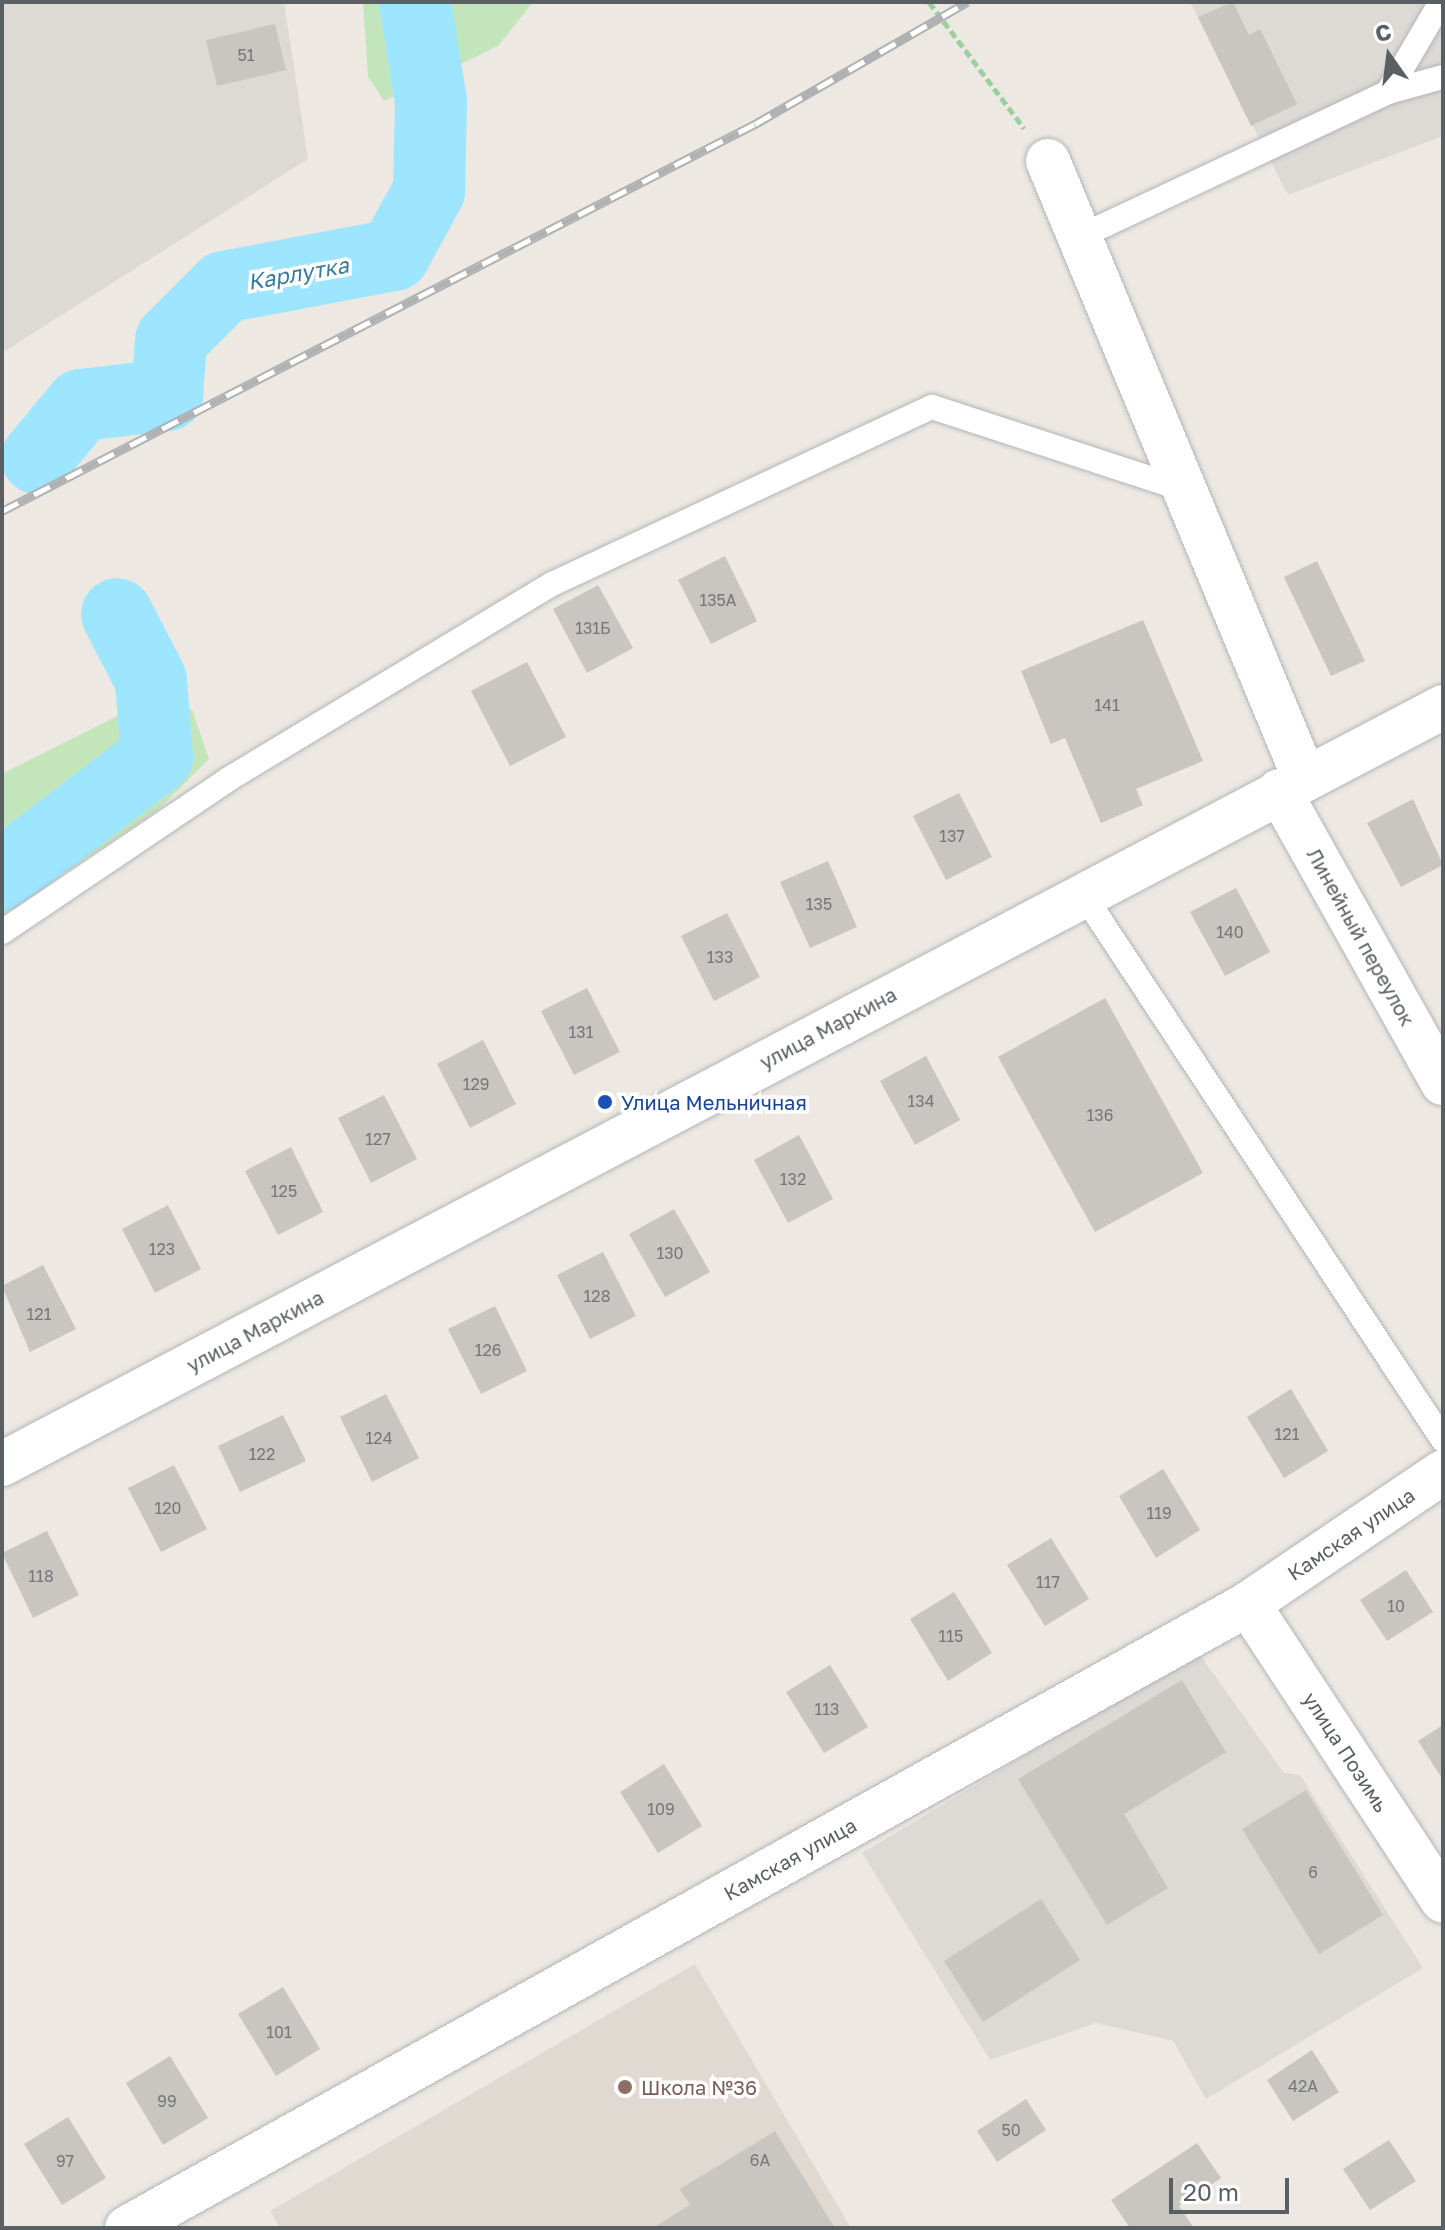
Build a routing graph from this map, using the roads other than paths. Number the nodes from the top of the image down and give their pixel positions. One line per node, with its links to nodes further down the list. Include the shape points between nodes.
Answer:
1 (1441, 2): 3 (lane)
2 (1443, 77): 3 (lane)
3 (1388, 92): 5 (lane)
4 (1048, 161): 5 (street, Линейный переулок)
5 (1079, 237): 6 (street, Линейный переулок)
6 (1183, 489): 8 (street, Линейный переулок); 10 (lane, via 932,407 552,584 227,780)
7 (1443, 707): 8 (street, улица Маркина)
8 (1292, 784): 9 (street, улица Маркина); 11 (street, Линейный переулок)
9 (1083, 894): 12 (lane); 13 (street, улица Маркина)
10 (2, 932)
11 (1443, 1083)
12 (1443, 1440)
13 (2, 1464)
14 (1443, 1472): 15 (street, Камская улица)
15 (1248, 1604): 16 (street, улица Позимь); 17 (street, Камская улица)
16 (1443, 1901)
17 (127, 2228)

